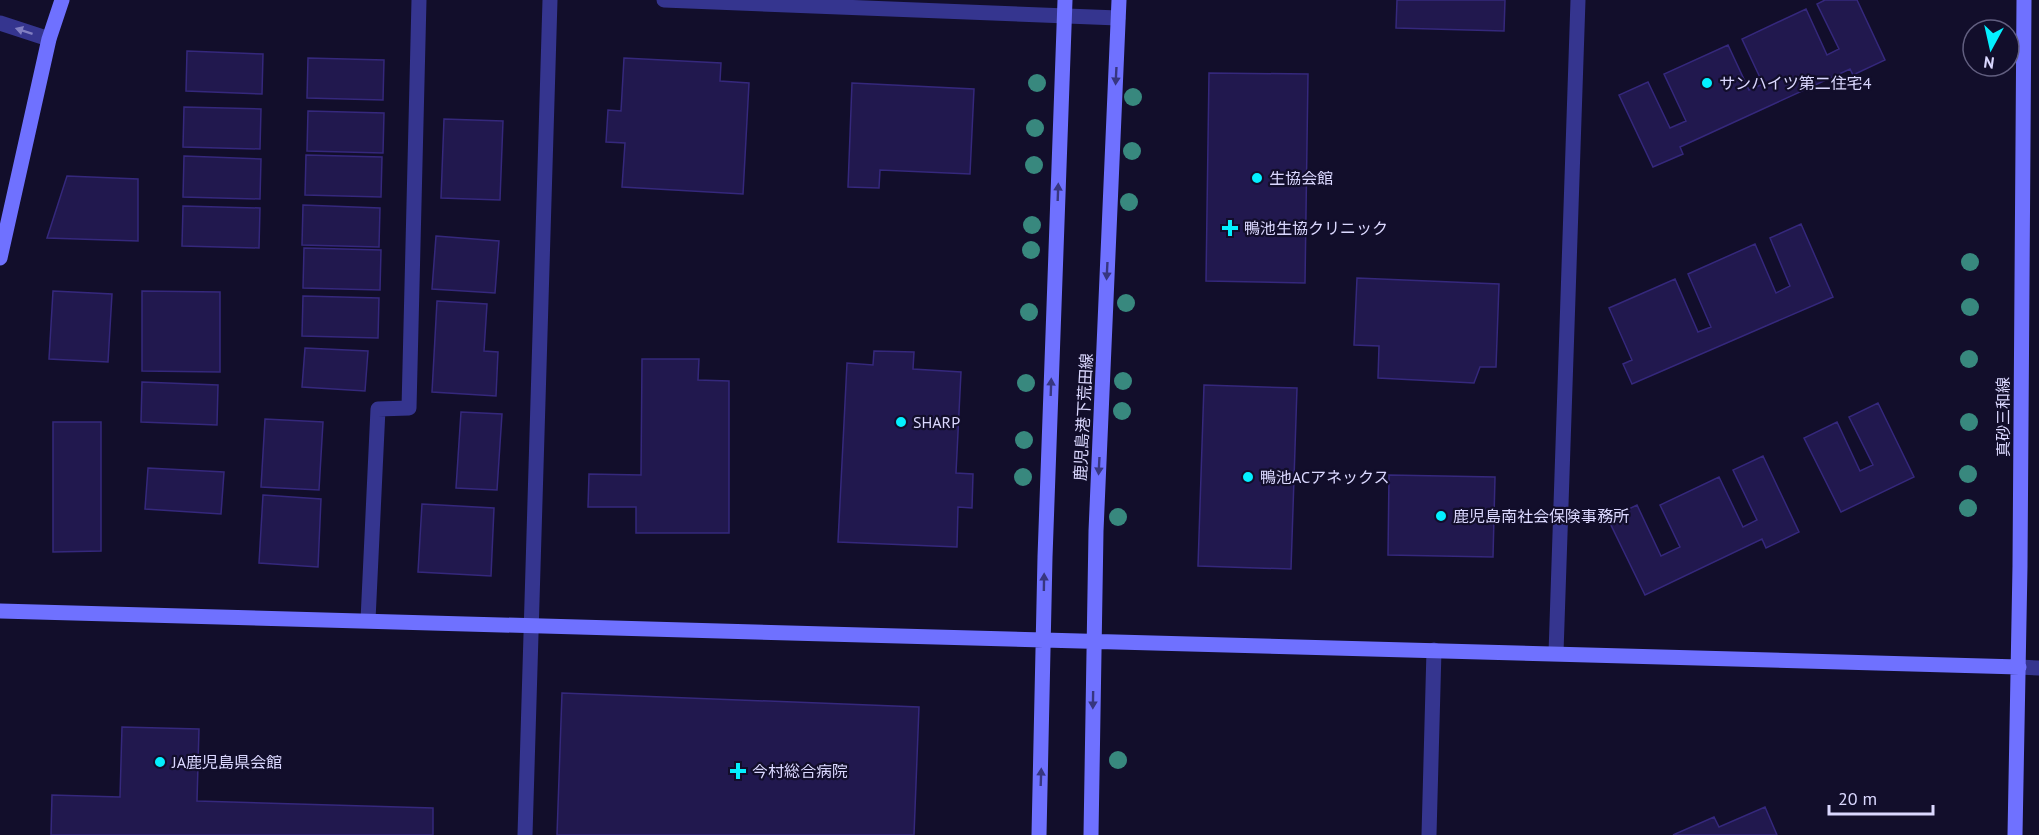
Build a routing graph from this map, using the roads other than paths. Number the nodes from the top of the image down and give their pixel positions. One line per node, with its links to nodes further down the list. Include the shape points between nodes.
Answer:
1 (62, 0): 12 (street)
2 (418, 0): 15 (street, via 409,408 378,409)
3 (550, 0): 16 (street)
4 (664, 0): 9 (street)
5 (1065, 0): 9 (street, 鹿児島港下荒田線)
6 (1119, 0): 10 (street, 鹿児島港下荒田線)
7 (1578, 0): 20 (street)
8 (2024, 0): 21 (street, 真砂三和線)
9 (1065, 16): 10 (street); 17 (street, 鹿児島港下荒田線, one-way to 9)
10 (1119, 18): 18 (street, 鹿児島港下荒田線, one-way to 18, via 1095,540)
11 (0, 23): 12 (street, one-way to 11)
12 (49, 39): 13 (street)
13 (0, 258)
14 (0, 611): 15 (street)
15 (368, 620): 16 (street)
16 (532, 625): 17 (street); 23 (street)
17 (1043, 640): 18 (street); 24 (street, 鹿児島港下荒田線, one-way to 17)
18 (1094, 641): 19 (street); 25 (street, 鹿児島港下荒田線, one-way to 25)
19 (1434, 650): 20 (street); 26 (street)
20 (1556, 653): 21 (street)
21 (2019, 667): 22 (street); 27 (street, 真砂三和線)
22 (2039, 668)
23 (525, 835)
24 (1039, 835)
25 (1091, 835)
26 (1429, 835)
27 (2015, 835)

